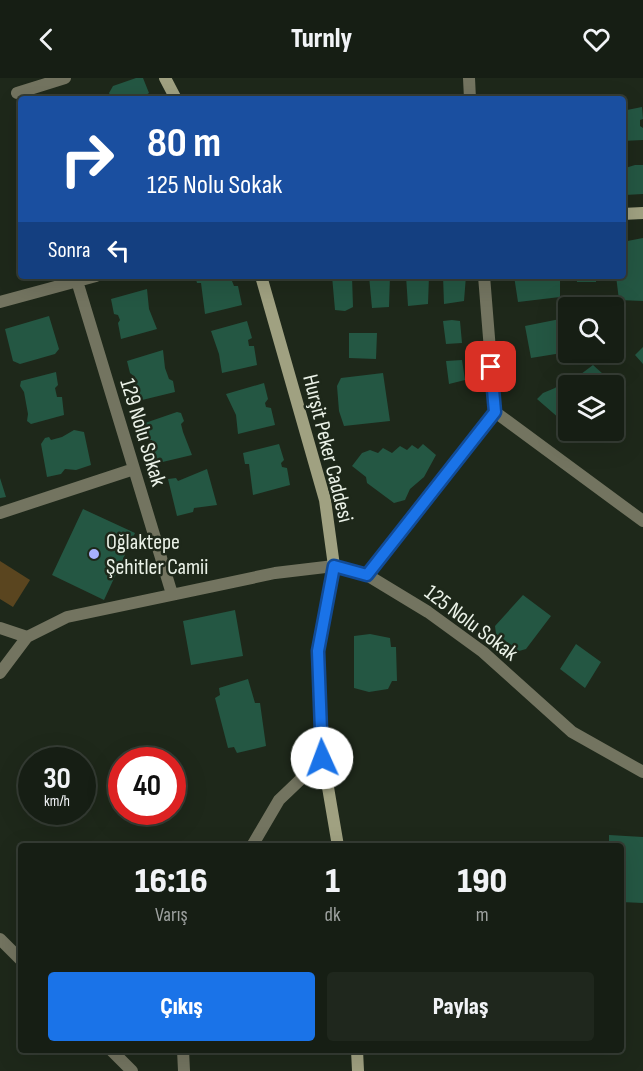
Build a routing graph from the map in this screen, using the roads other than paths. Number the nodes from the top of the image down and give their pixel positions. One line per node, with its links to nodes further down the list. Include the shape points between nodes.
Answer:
1 (64, 78): 4 (street)
2 (165, 78): 5 (street)
3 (469, 78): 6 (street)
4 (17, 93)
5 (174, 96)
6 (471, 96)
7 (643, 213): 8 (street)
8 (626, 214)
9 (84, 279): 12 (street)
10 (262, 279): 18 (street, Hurşit Peker Caddesi, via 325,500)
11 (484, 279): 14 (street)
12 (76, 281): 13 (street); 15 (street, 129 Nolu Sokak)
13 (0, 302)
14 (495, 412): 17 (street); 19 (street)
15 (134, 469): 16 (street); 20 (street, 129 Nolu Sokak)
16 (0, 513)
17 (643, 521)
18 (334, 566): 19 (street, 125 Nolu Sokak); 20 (street, via 275,573); 24 (street, Hurşit Peker Caddesi, via 318,651)
19 (367, 575): 25 (street, 125 Nolu Sokak, via 483,652 572,732)
20 (172, 594): 22 (street, via 67,617)
21 (0, 628): 22 (street)
22 (27, 637): 23 (street)
23 (0, 673)
24 (322, 758): 26 (street, via 279,800); 27 (street, Hurşit Peker Caddesi)
25 (643, 772)
26 (254, 843)
27 (337, 843)
28 (0, 939): 29 (street)
29 (18, 957)
30 (114, 1053): 33 (street)
31 (183, 1053): 34 (street)
32 (357, 1053): 35 (street)
33 (132, 1071)
34 (184, 1071)
35 (358, 1071)

